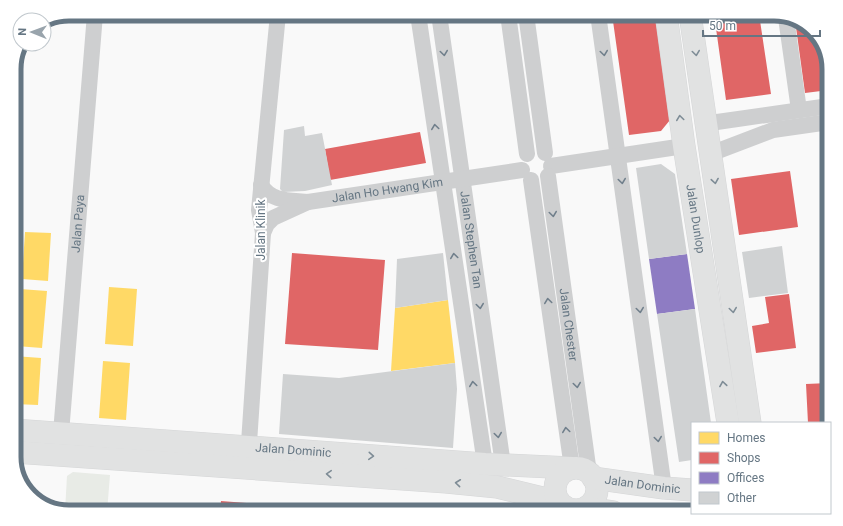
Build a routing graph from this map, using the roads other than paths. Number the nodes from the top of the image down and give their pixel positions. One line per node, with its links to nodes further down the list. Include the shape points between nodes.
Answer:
1 (94, 21): 33 (street, Jalan Paya)
2 (277, 21): 24 (street, Jalan Klinik)
3 (419, 21): 23 (street, Jalan Stephen Tan, one-way to 3)
4 (440, 21): 22 (street, Jalan Stephen Tan, one-way to 22)
5 (509, 21): 17 (street)
6 (527, 21): 20 (street, Jalan Chester)
7 (599, 21): 19 (street, one-way to 19)
8 (667, 21): 16 (street, Jalan Dunlop, one-way to 8)
9 (691, 21): 15 (street, Jalan Dunlop, one-way to 15)
10 (787, 23): 12 (street)
11 (822, 107): 12 (street)
12 (799, 110): 13 (street)
13 (778, 121): 14 (street); 15 (street); 18 (street, via 767,132)
14 (822, 122)
15 (706, 125): 18 (street, Jalan Dunlop); 25 (street, via 695,132 696,166)
16 (684, 146): 19 (street); 25 (street, Jalan Dunlop)
17 (527, 154): 20 (street, via 536,151); 21 (street, via 522,162)
18 (710, 154): 28 (street, Jalan Dunlop, one-way to 28)
19 (618, 156): 20 (street); 39 (street, one-way to 39)
20 (548, 165): 21 (street, via 540,180); 37 (street, Jalan Chester, one-way to 37)
21 (527, 175): 22 (street, Jalan Ho Hwang Kim); 37 (street, Jalan Chester, one-way to 21)
22 (462, 179): 23 (street, Jalan Ho Hwang Kim); 36 (street, Jalan Stephen Tan, one-way to 36)
23 (443, 182): 26 (street, Jalan Ho Hwang Kim); 36 (street, Jalan Stephen Tan, one-way to 23)
24 (261, 185): 26 (street, via 266,192 276,198); 27 (street, Jalan Klinik, via 259,210)
25 (691, 189): 29 (street, Jalan Dunlop, one-way to 25)
26 (308, 202): 27 (street, Jalan Ho Hwang Kim, via 273,218)
27 (263, 233): 35 (street, Jalan Klinik)
28 (744, 388): 30 (street, Jalan Dunlop); 31 (street, via 757,407)
29 (728, 422)
30 (750, 422)
31 (762, 422)
32 (21, 430): 33 (street, Jalan Dominic)
33 (61, 433): 35 (street, Jalan Dominic)
34 (21, 452): 35 (street, Jalan Dominic)
35 (248, 458): 36 (street, Jalan Dominic, one-way to 36); 38 (street, Jalan Dominic, one-way to 35)
36 (503, 465): 37 (street, Jalan Dominic); 38 (street)
37 (585, 473): 39 (street, Jalan Dominic); 42 (street, via 565,471 556,482 556,496); 43 (street, via 596,484 597,491 591,504)
38 (497, 487): 41 (street, Jalan Dominic)
39 (664, 488): 40 (street, Jalan Dominic)
40 (691, 490)
41 (560, 505)
42 (568, 505)
43 (588, 505)

